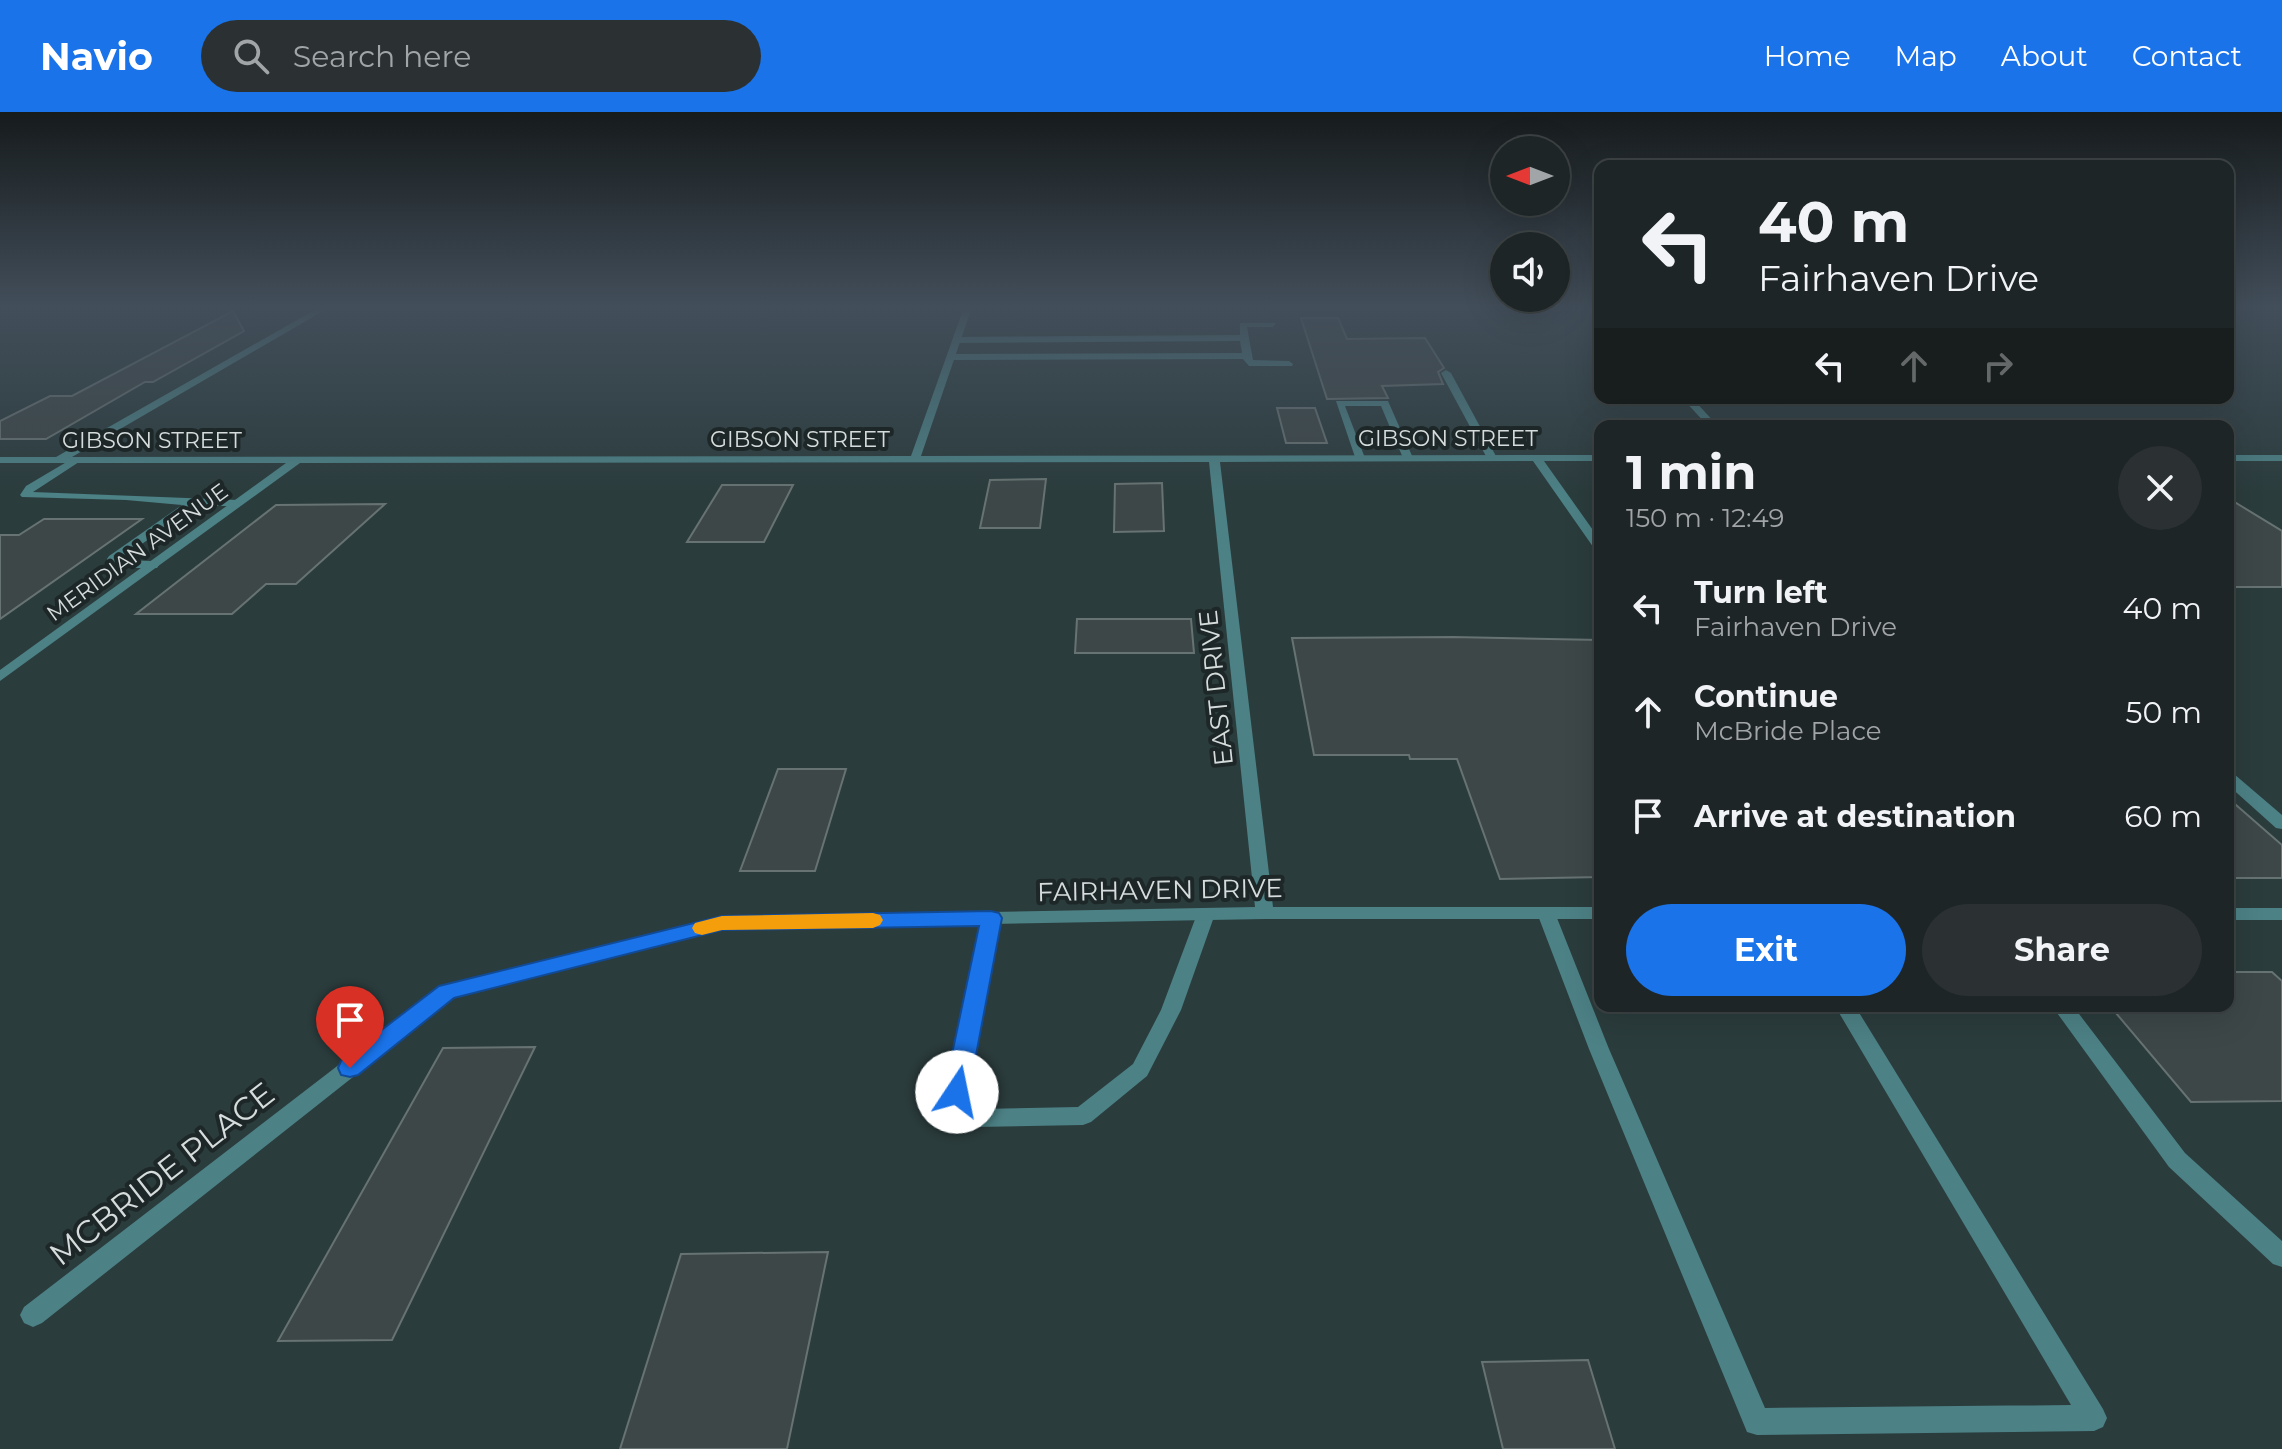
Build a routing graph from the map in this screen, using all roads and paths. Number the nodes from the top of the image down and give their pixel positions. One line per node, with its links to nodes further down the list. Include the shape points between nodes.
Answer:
1 (217, 369): 17 (street)
2 (947, 369): 15 (street)
3 (1446, 373): 9 (street)
4 (1693, 404): 5 (street)
5 (1707, 420)
6 (1214, 458): 7 (street, GIBSON STREET); 15 (street, GIBSON STREET); 26 (street, EAST DRIVE)
7 (1360, 458): 8 (street, GIBSON STREET); 8 (street, via 1339,403 1385,403)
8 (1408, 458): 9 (street, GIBSON STREET)
9 (1492, 458): 10 (street, GIBSON STREET)
10 (1536, 458): 11 (street, GIBSON STREET); 21 (street)
11 (1594, 458)
12 (2234, 458): 13 (street)
13 (2282, 458)
14 (298, 459): 15 (street, GIBSON STREET); 18 (street, GIBSON STREET); 20 (street, MERIDIAN AVENUE)
15 (915, 459)
16 (0, 460): 17 (street, GIBSON STREET)
17 (59, 460): 18 (street, GIBSON STREET)
18 (75, 460): 19 (street, via 26,495)
19 (193, 503): 20 (street); 22 (street, via 113,559 114,565)
20 (238, 503): 22 (street, MERIDIAN AVENUE)
21 (1594, 540)
22 (153, 565): 23 (street, MERIDIAN AVENUE)
23 (0, 677)
24 (2234, 782): 25 (street)
25 (2282, 824)
26 (1265, 913): 27 (street, FAIRHAVEN DRIVE); 29 (street, FAIRHAVEN DRIVE)
27 (1546, 913): 28 (street, FAIRHAVEN DRIVE); 34 (street, via 1757,1422 2094,1418)
28 (1594, 913)
29 (1206, 914): 32 (street, FAIRHAVEN DRIVE); 32 (street, via 1171,1010 1140,1070 1083,1116 973,1118 957,1092)
30 (2234, 914): 31 (street)
31 (2282, 914)
32 (991, 918): 33 (street, FAIRHAVEN DRIVE)
33 (722, 923): 37 (street, MCBRIDE PLACE, via 447,992)
34 (1849, 1012)
35 (2066, 1012): 36 (street, via 2177,1160)
36 (2282, 1256)
37 (33, 1315)

